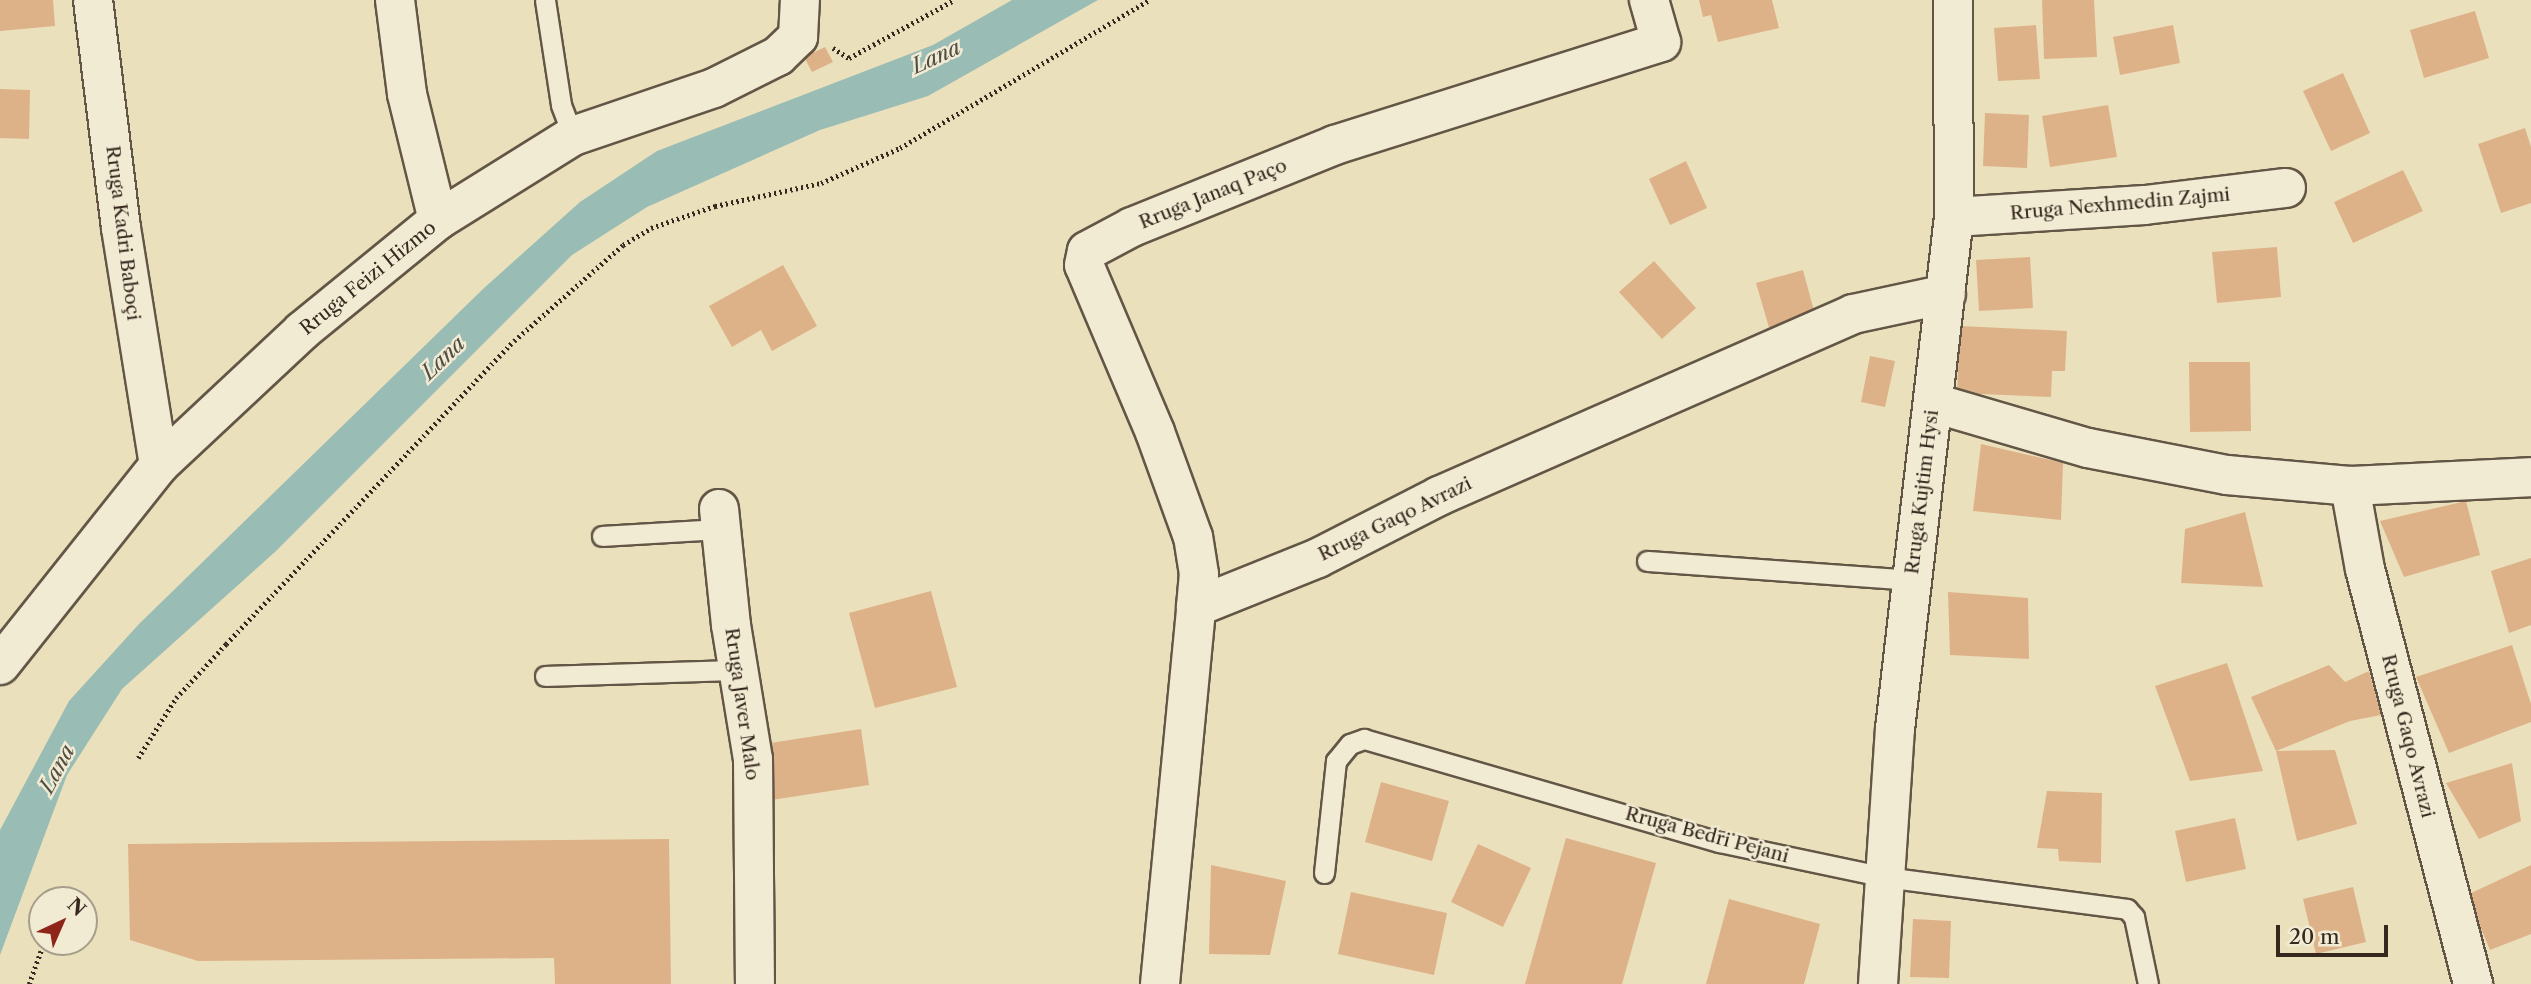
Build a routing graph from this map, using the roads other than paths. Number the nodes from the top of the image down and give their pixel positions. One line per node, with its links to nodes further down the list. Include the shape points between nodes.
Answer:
1 (93, 0): 13 (street, Rruga Kadri Baboçi, via 122,242)
2 (395, 0): 10 (street, via 407,94)
3 (545, 0): 7 (lane, via 561,105)
4 (800, 0): 7 (street, Rruga Feizi Hizmo, via 799,37 778,56 723,84)
5 (1649, 0): 20 (street, Rruga Janaq Paço, via 1661,42 1335,145 1132,227 1087,251 1084,265 1193,537 1199,574)
6 (1953, 0): 9 (street, Rruga Kujtim Hysi)
7 (573, 136): 10 (street, Rruga Feizi Hizmo)
8 (2287, 187): 9 (street, Rruga Nexhmedin Zajmi, via 2145,205)
9 (1954, 217): 11 (street, Rruga Kujtim Hysi)
10 (438, 220): 13 (street, Rruga Feizi Hizmo, via 302,331)
11 (1946, 294): 12 (street, Rruga Kujtim Hysi); 20 (street, Rruga Gaqo Avrazi, via 1853,314 1439,496 1318,558)
12 (1934, 403): 15 (street, via 2088,448 2227,475); 19 (street, Rruga Kujtim Hysi)
13 (159, 465): 21 (street, Rruga Feizi Hizmo)
14 (2531, 477): 15 (street)
15 (2350, 486): 30 (street, Rruga Gaqo Avrazi, via 2365,569)
16 (719, 519): 17 (lane); 22 (street, Rruga Javer Malo)
17 (602, 536)
18 (1647, 561): 19 (lane)
19 (1910, 580): 25 (street, Rruga Kujtim Hysi)
20 (1196, 607): 27 (street)
21 (0, 665)
22 (740, 670): 23 (lane); 26 (street, Rruga Javer Malo, via 753,759)
23 (545, 676)
24 (1324, 873): 25 (lane, Rruga Bedri Pejani, via 1336,761 1350,744 1364,739 1719,842)
25 (1885, 877): 28 (street, Rruga Kujtim Hysi); 29 (lane, Rruga Bedri Pejani, via 2127,909 2134,917)
26 (755, 984)
27 (1160, 984)
28 (1878, 984)
29 (2148, 984)
30 (2473, 984)

